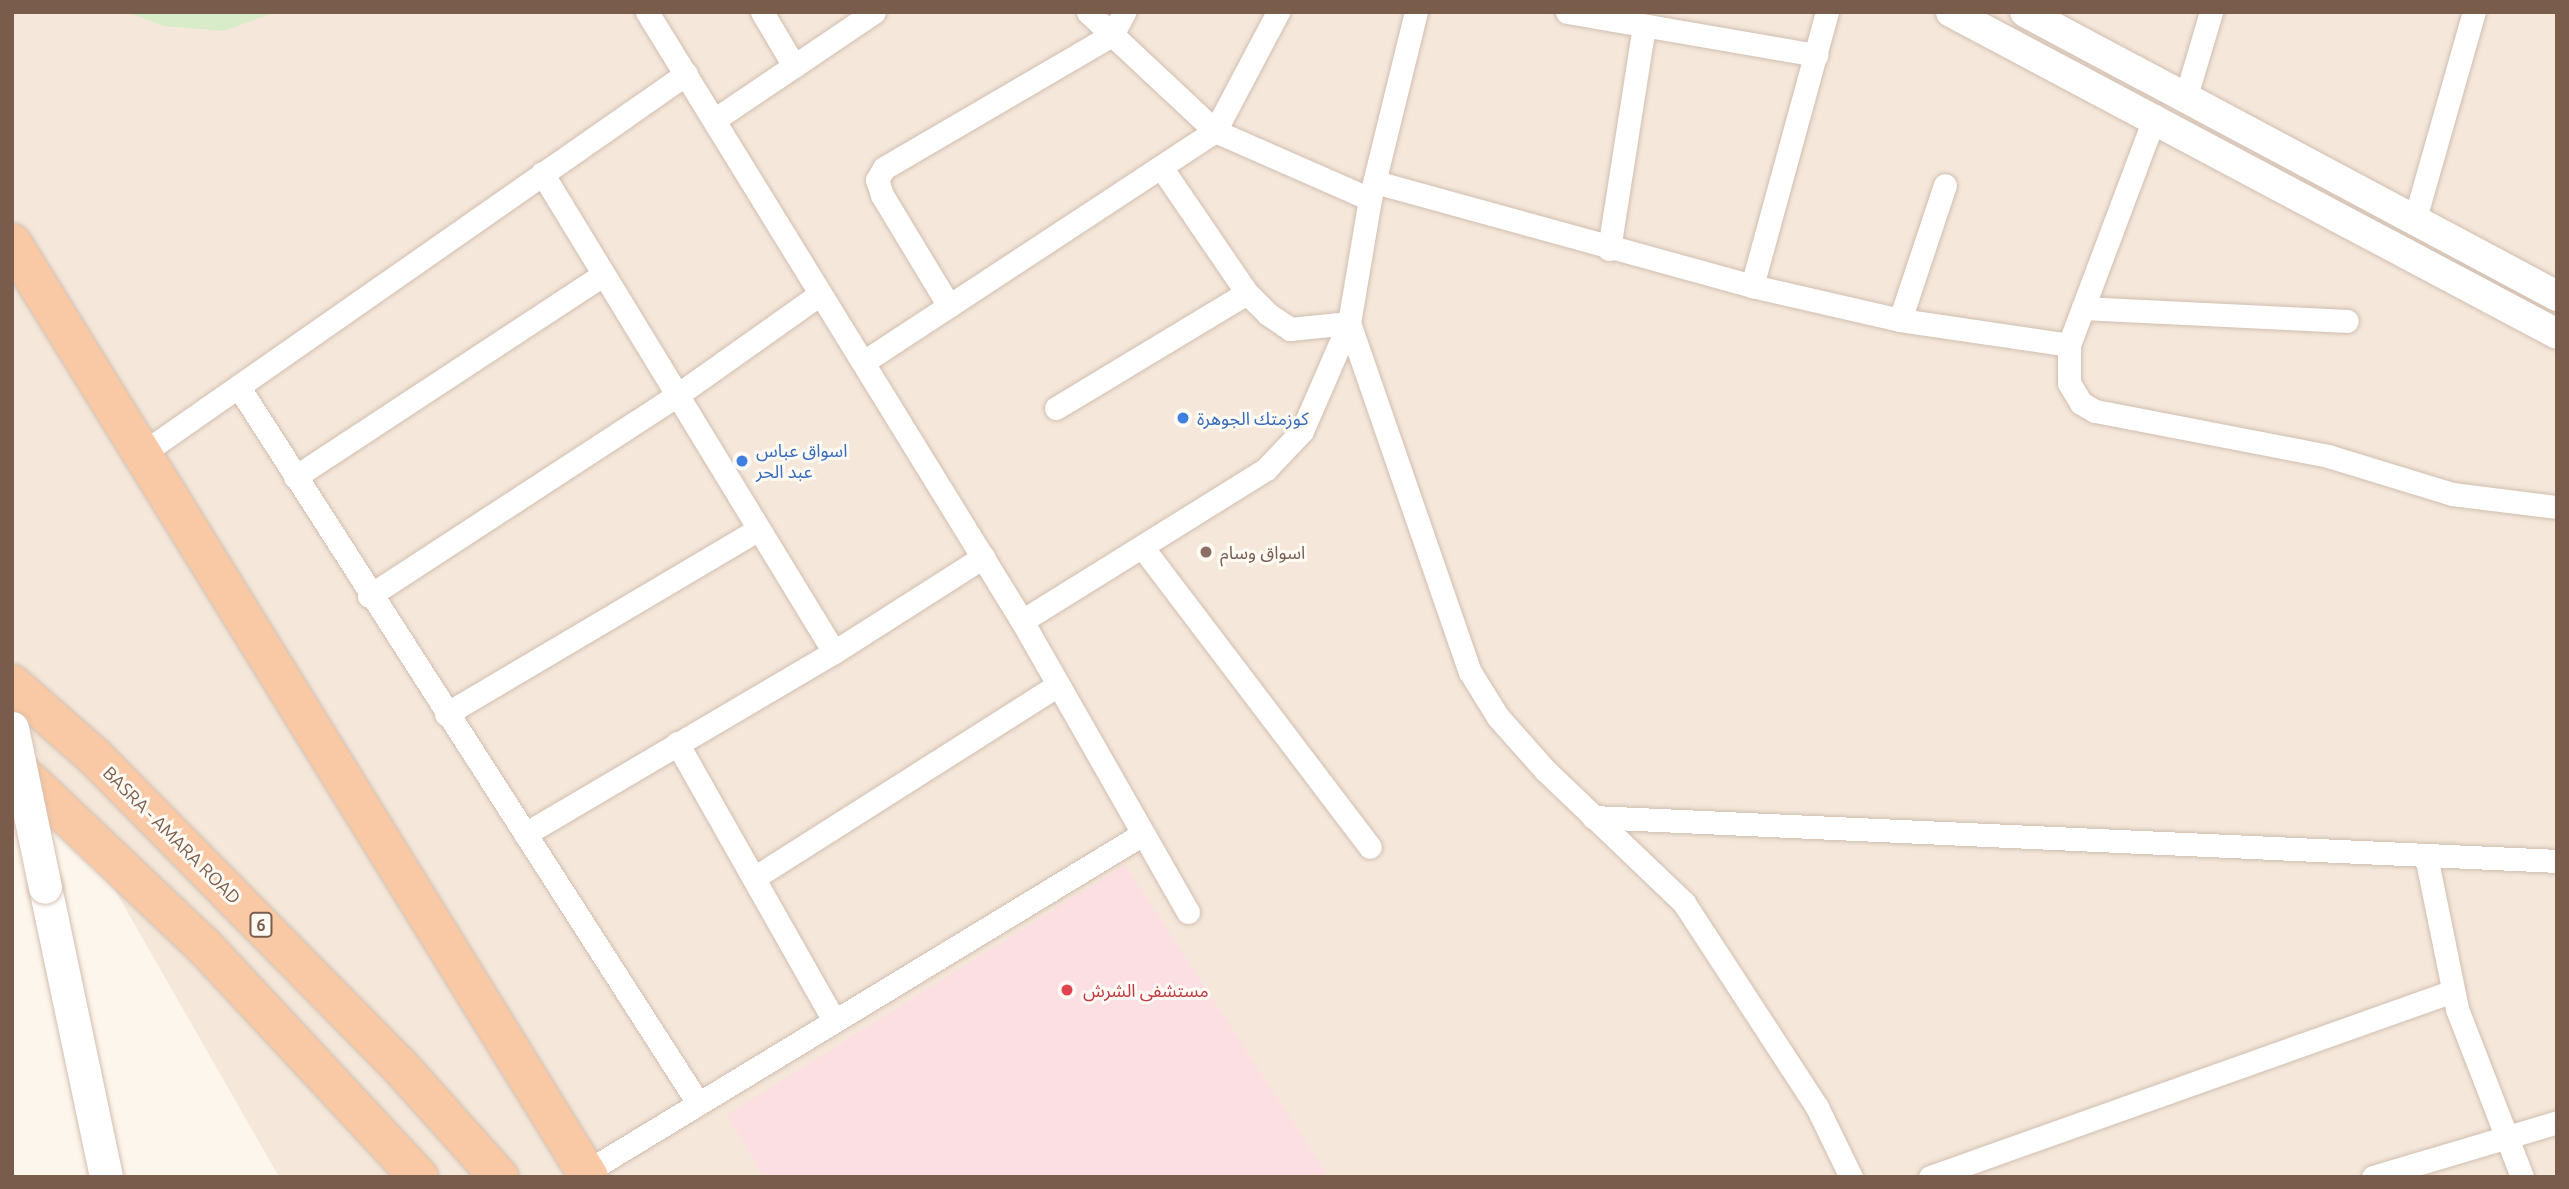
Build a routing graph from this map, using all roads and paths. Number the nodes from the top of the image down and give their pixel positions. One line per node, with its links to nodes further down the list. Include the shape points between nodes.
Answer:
1 (648, 12): 20 (street)
2 (762, 12): 18 (street)
3 (874, 12): 18 (street)
4 (1088, 12): 15 (street)
5 (1124, 12): 15 (street)
6 (1278, 12): 24 (street)
7 (1416, 12): 28 (street)
8 (1567, 12): 14 (street)
9 (1827, 12): 17 (street)
10 (1951, 12): 19 (street)
11 (2025, 12): 16 (street)
12 (2211, 12): 21 (street)
13 (2474, 12): 29 (street)
14 (1644, 26): 17 (street); 31 (street)
15 (1112, 35): 24 (street); 37 (street, via 884,168 877,180 882,195)
16 (2081, 41): 19 (street); 21 (street)
17 (1816, 55): 33 (street)
18 (794, 66): 23 (street)
19 (2067, 71): 22 (street)
20 (686, 74): 23 (street); 26 (street)
21 (2186, 96): 29 (street)
22 (2155, 116): 38 (street); 42 (street)
23 (717, 118): 34 (street)
24 (1215, 131): 25 (street); 28 (street)
25 (1161, 167): 35 (street); 37 (street)
26 (542, 173): 32 (street); 45 (street)
27 (1945, 185): 39 (street)
28 (1372, 190): 31 (street); 41 (street)
29 (2414, 222): 36 (street)
30 (12, 243): 48 (highway)
31 (1609, 249): 33 (street)
32 (601, 276): 46 (street); 49 (street)
33 (1752, 286): 39 (street)
34 (820, 293): 44 (street); 46 (street)
35 (1247, 293): 41 (street, via 1290,329); 47 (street)
36 (2557, 296)
37 (949, 306): 44 (street)
38 (2083, 307): 40 (street); 43 (street)
39 (1900, 320): 43 (street)
40 (2347, 321)
41 (1349, 323): 52 (street, via 1316,408 1285,453); 63 (street, via 1470,672 1498,717)
42 (2557, 334)
43 (2069, 345): 50 (street, via 2072,390 2095,411 2275,443 2452,494)
44 (864, 362): 53 (street)
45 (240, 389): 48 (street); 49 (street)
46 (676, 396): 51 (street); 54 (street)
47 (1056, 408)
48 (140, 455): 76 (highway)
49 (295, 477): 54 (street)
50 (2557, 507)
51 (756, 531): 56 (street); 59 (street)
52 (1143, 548): 55 (street); 66 (street)
53 (983, 557): 55 (street); 56 (street)
54 (369, 596): 59 (street)
55 (1022, 621): 58 (street)
56 (834, 652): 61 (street)
57 (12, 684): 79 (highway, BASRA - AMARA ROAD / 6, via 143,805 398,1064)
58 (1058, 685): 65 (street); 69 (street)
59 (446, 714): 64 (street)
60 (12, 728): 77 (main road, bridge)
61 (677, 743): 64 (street); 69 (street)
62 (12, 764): 78 (highway, via 204,946)
63 (1593, 817): 67 (street); 80 (street, via 1684,903 1817,1107)
64 (525, 834): 73 (street)
65 (1141, 835): 70 (street); 72 (street)
66 (1370, 848)
67 (2426, 856): 68 (street); 71 (street)
68 (2557, 861)
69 (757, 876): 72 (street)
70 (1188, 912)
71 (2453, 991): 75 (street); 81 (street)
72 (834, 1020): 73 (street)
73 (698, 1103): 76 (street)
74 (2557, 1122): 75 (street)
75 (2503, 1134): 82 (street); 83 (street)
76 (587, 1174)
77 (106, 1177)
78 (419, 1177)
79 (499, 1177)
80 (1851, 1177)
81 (1930, 1177)
82 (2374, 1177)
83 (2522, 1177)

